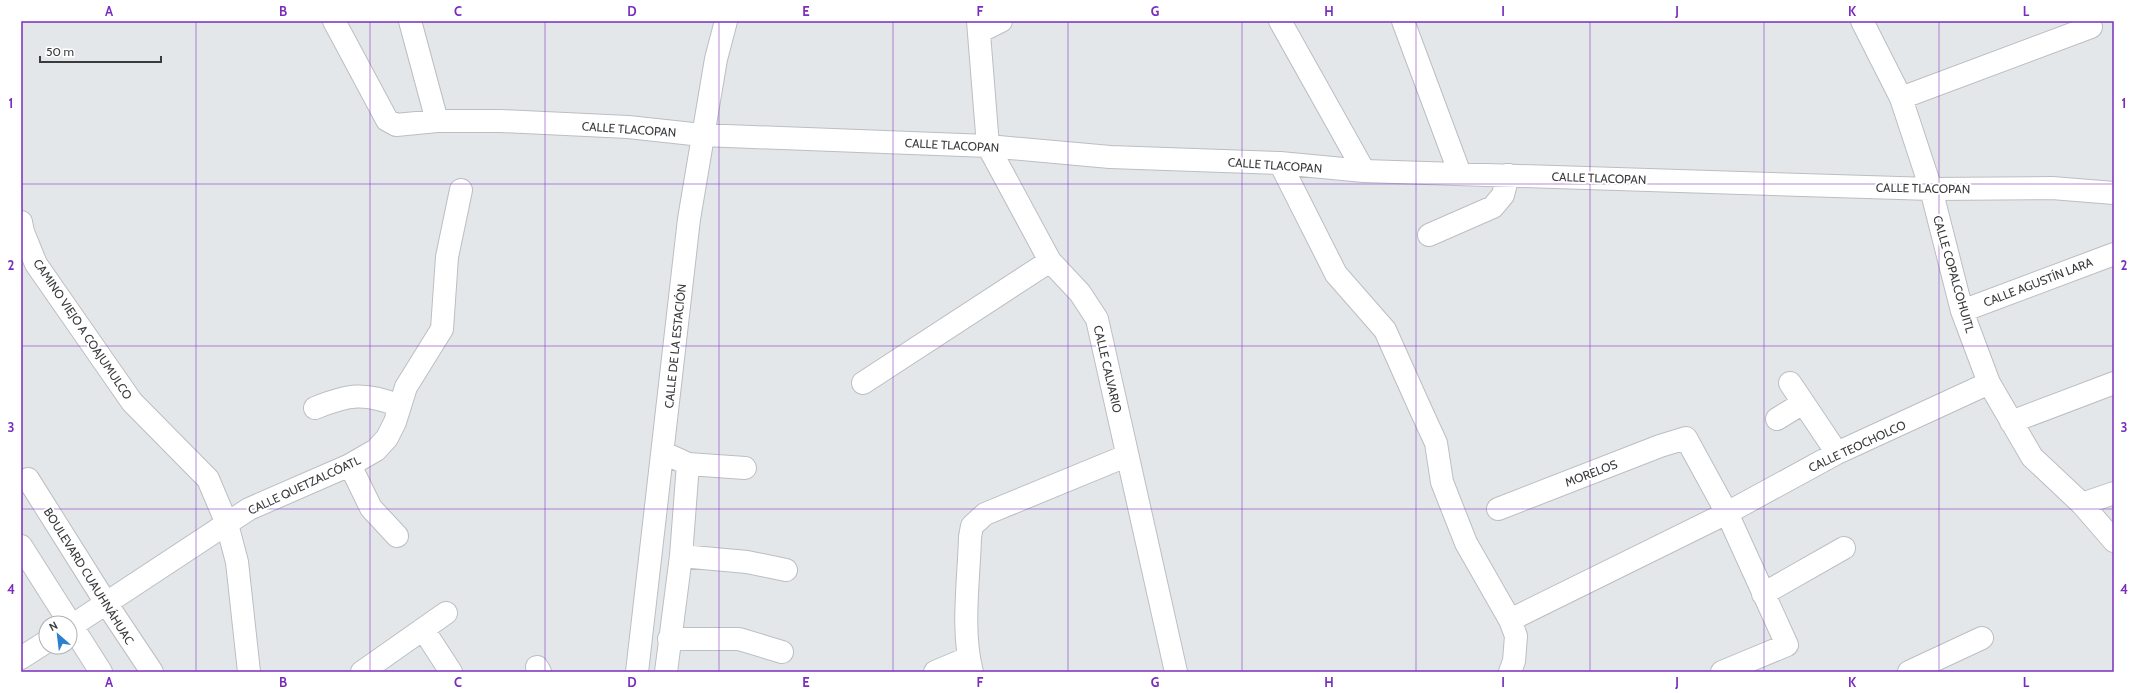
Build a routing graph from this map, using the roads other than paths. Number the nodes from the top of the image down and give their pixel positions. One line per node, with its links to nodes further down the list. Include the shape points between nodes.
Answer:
1 (334, 21): 11 (street, CALLE TLACOPAN, via 391,124)
2 (410, 21): 11 (street)
3 (726, 21): 12 (street, CALLE DE LA ESTACIÓN, via 716,58)
4 (1001, 21): 8 (street)
5 (1280, 21): 15 (street)
6 (1403, 21): 16 (street)
7 (1862, 21): 10 (street, CALLE COPALCOHUITL)
8 (979, 27): 13 (street, CALLE CALVARIO)
9 (2091, 27): 10 (street)
10 (1901, 98): 18 (street, CALLE COPALCOHUITL)
11 (437, 121): 12 (street, CALLE TLACOPAN, via 501,121 628,127)
12 (702, 135): 13 (street, CALLE TLACOPAN); 37 (street, CALLE DE LA ESTACIÓN)
13 (988, 146): 14 (street, CALLE TLACOPAN, via 1110,157); 24 (street, CALLE CALVARIO)
14 (1280, 164): 15 (street, CALLE TLACOPAN); 59 (street, via 1336,274 1384,330 1436,443 1442,482 1466,543)
15 (1364, 171): 16 (street, CALLE TLACOPAN)
16 (1460, 174): 17 (street, CALLE TLACOPAN)
17 (1508, 175): 18 (street, CALLE TLACOPAN); 22 (street, via 1503,195 1494,208)
18 (1931, 189): 20 (street, CALLE TLACOPAN, via 2052,188); 26 (street, CALLE COPALCOHUITL)
19 (461, 190): 33 (street, CALLE QUETZALCÓATL, via 447,257 442,329 406,387)
20 (2114, 193)
21 (21, 222): 31 (street, CAMINO VIEJO A COAJUMULCO, via 36,264)
22 (1429, 235)
23 (2114, 254): 26 (street, CALLE AGUSTÍN LARA)
24 (1050, 261): 27 (street); 39 (street, CALLE CALVARIO, via 1080,293 1097,319)
25 (21, 264): 31 (street, via 86,364 110,394)
26 (1962, 311): 29 (street, CALLE COPALCOHUITL)
27 (863, 382)
28 (1790, 383): 32 (street)
29 (1989, 383): 36 (street, CALLE COPALCOHUITL); 38 (street, CALLE TEOCHOLCO)
30 (2114, 383): 36 (street)
31 (132, 402): 48 (street, CAMINO VIEJO A COAJUMULCO, via 208,479)
32 (1803, 403): 35 (street); 38 (street)
33 (400, 406): 34 (street, via 378,397 355,396 337,399); 41 (street, CALLE QUETZALCÓATL, via 387,438 376,450)
34 (315, 408)
35 (1777, 419)
36 (2012, 422): 45 (street, CALLE COPALCOHUITL, via 2032,457)
37 (664, 453): 40 (street); 74 (street, CALLE DE LA ESTACIÓN)
38 (1836, 453): 47 (street, CALLE TEOCHOLCO)
39 (1126, 456): 68 (street, via 985,514 972,526 967,617); 77 (street, CALLE CALVARIO)
40 (688, 464): 42 (street); 53 (street)
41 (350, 465): 48 (street, CALLE QUETZALCÓATL, via 249,508); 49 (street, via 371,508)
42 (745, 468)
43 (28, 479): 56 (street, BOULEVARD CUAUHNÁHUAC)
44 (2114, 493): 45 (street)
45 (2082, 504): 50 (street, CALLE COPALCOHUITL)
46 (1498, 509): 47 (street, MORELOS, via 1686,438)
47 (1727, 513): 55 (street); 59 (street, CALLE TEOCHOLCO)
48 (227, 524): 56 (street, CALLE QUETZALCÓATL); 71 (street, CAMINO VIEJO A COAJUMULCO, via 237,562)
49 (397, 536)
50 (2114, 541)
51 (21, 546): 58 (street)
52 (1844, 548): 55 (street)
53 (681, 556): 54 (street, via 747,562); 64 (street)
54 (786, 570)
55 (1763, 594): 79 (street, via 1787,646)
56 (106, 603): 60 (street, CALLE QUETZALCÓATL); 70 (street, BOULEVARD CUAUHNÁHUAC)
57 (446, 613): 61 (street)
58 (64, 615)
59 (1510, 620): 78 (street, via 1516,636 1514,661)
60 (78, 621)
61 (423, 629): 72 (street); 73 (street)
62 (78, 637): 69 (street)
63 (1982, 638): 80 (street)
64 (669, 639): 66 (street, via 739,639); 75 (street)
65 (38, 647): 67 (street)
66 (782, 652)
67 (21, 658)
68 (970, 665): 76 (street)
69 (101, 672)
70 (152, 672)
71 (249, 672)
72 (362, 672)
73 (451, 672)
74 (637, 672)
75 (666, 672)
76 (935, 672)
77 (1176, 672)
78 (1510, 672)
79 (1722, 672)
80 (1908, 672)

